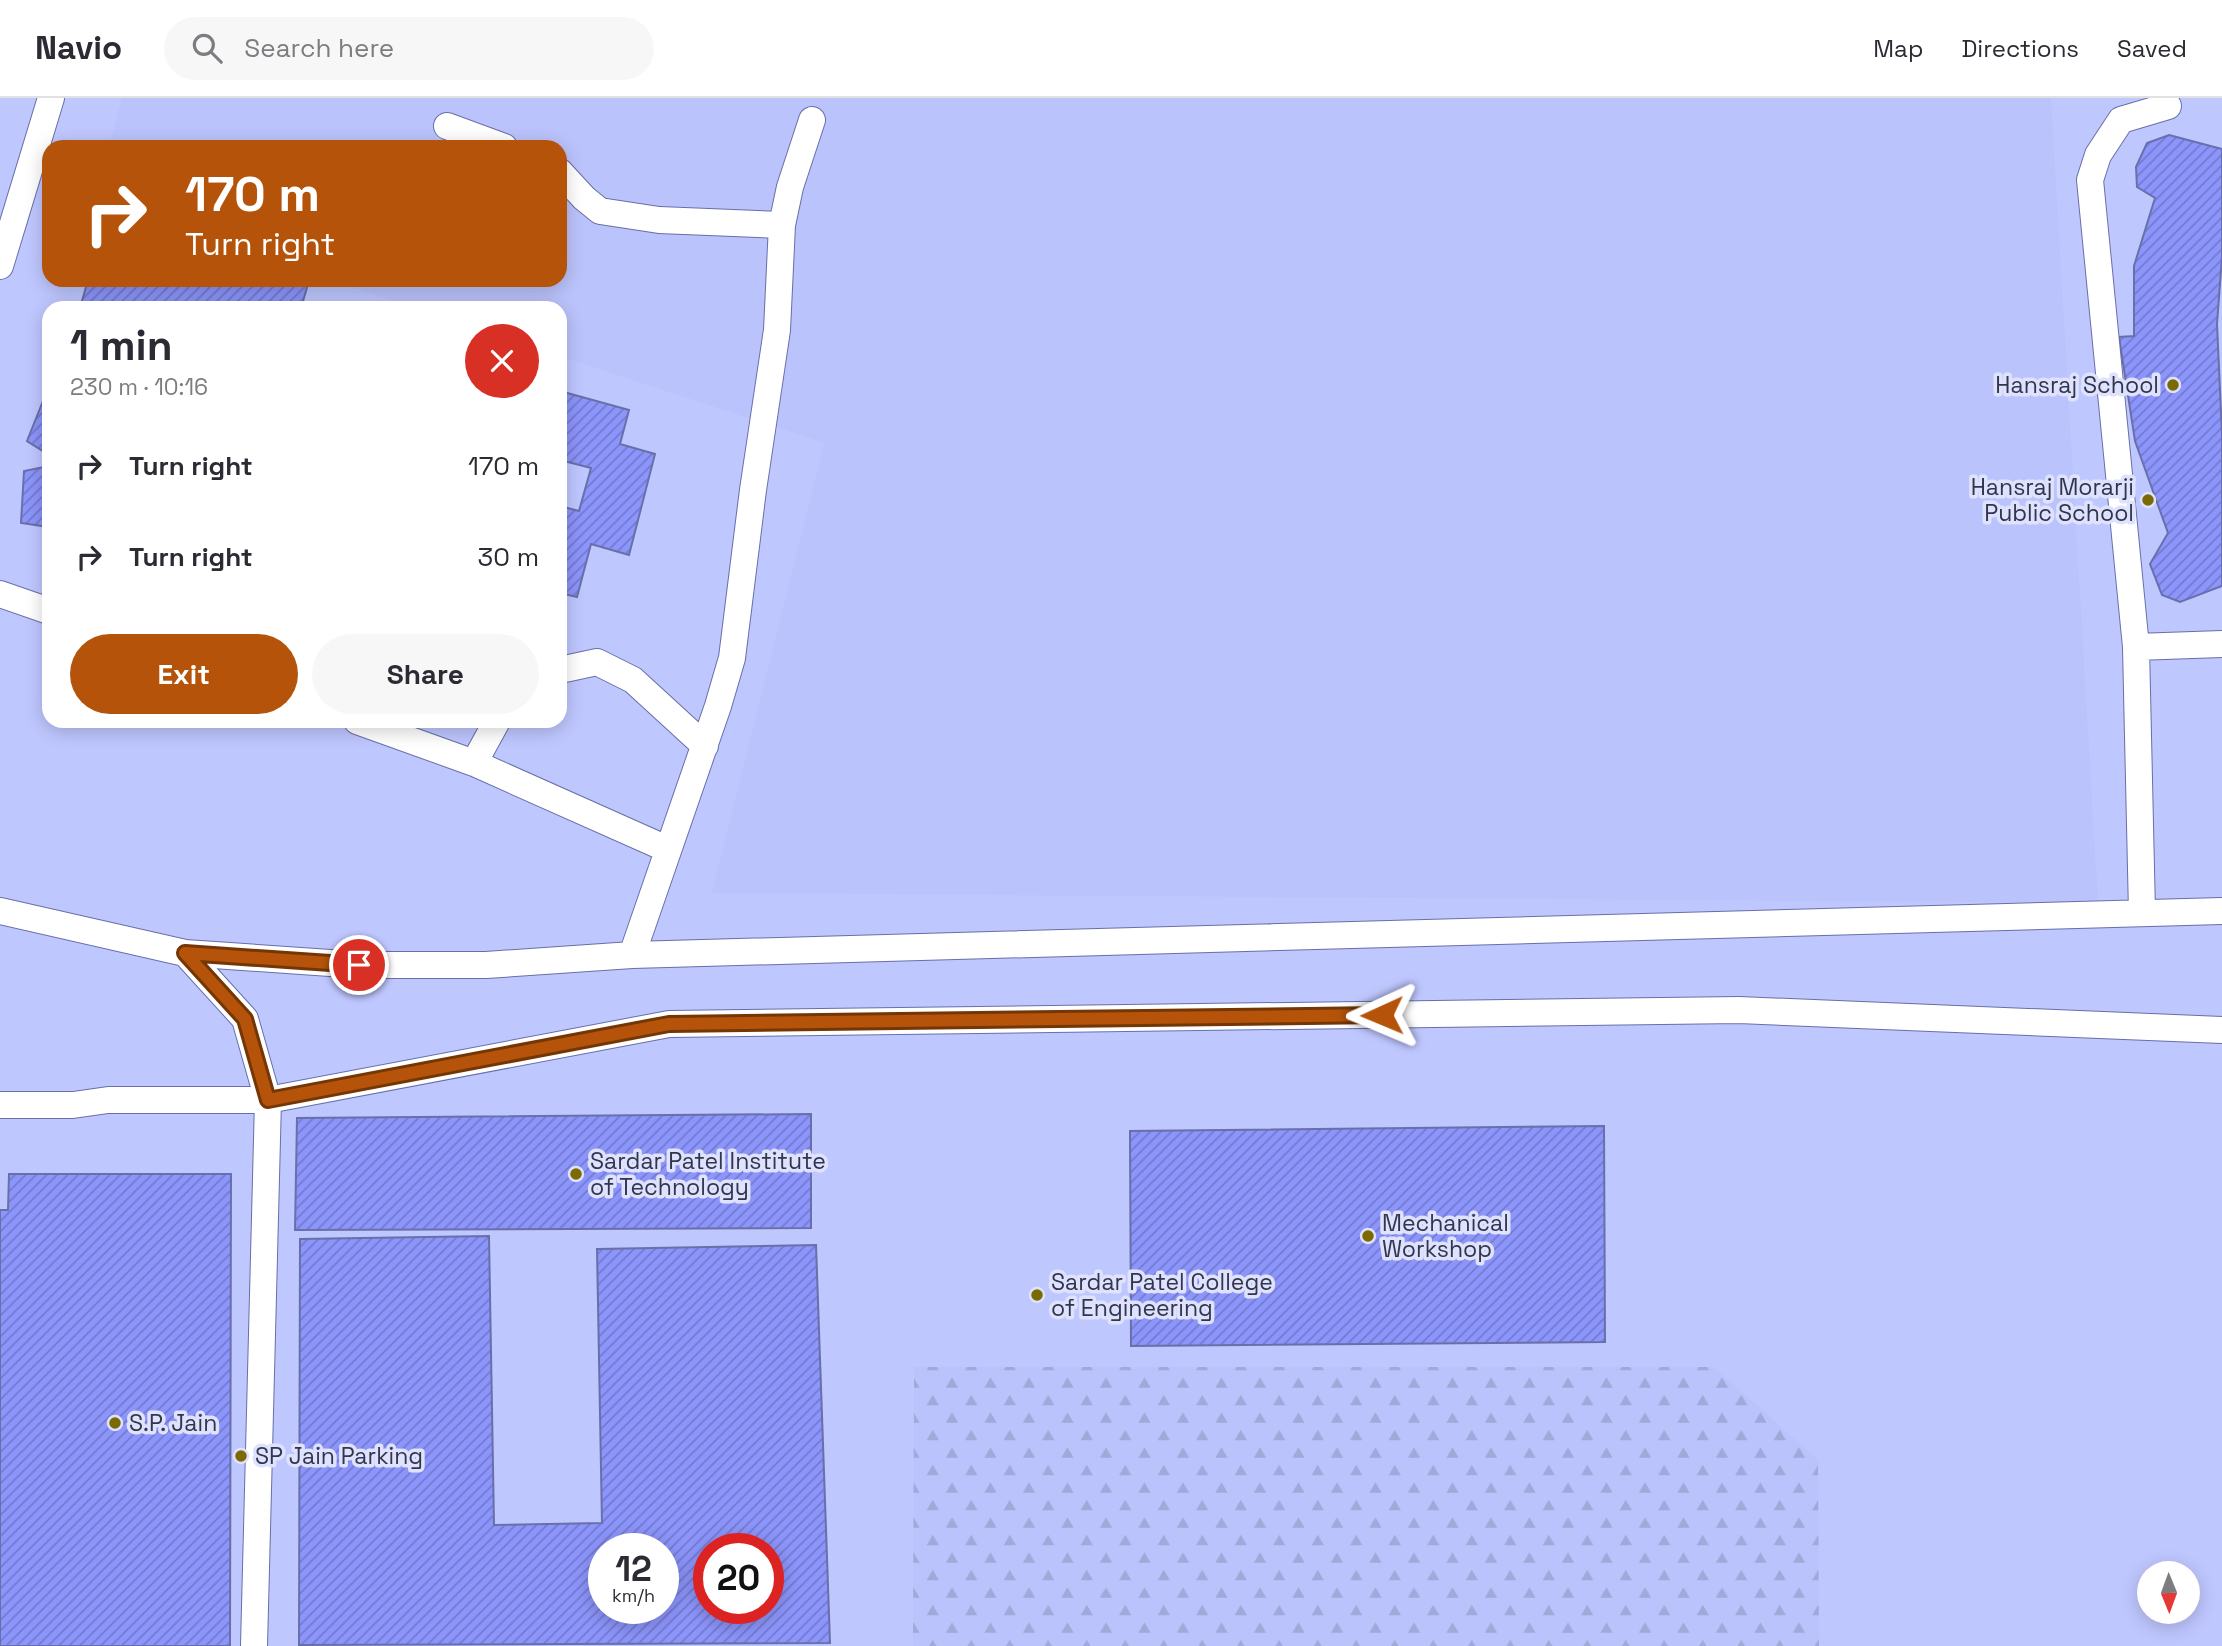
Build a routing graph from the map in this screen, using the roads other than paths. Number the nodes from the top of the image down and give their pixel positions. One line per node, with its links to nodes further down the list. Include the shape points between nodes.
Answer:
1 (51, 98): 8 (lane)
2 (2168, 106): 12 (lane, via 2121,120 2098,155 2090,180)
3 (812, 121): 7 (lane)
4 (447, 126): 5 (lane)
5 (485, 140)
6 (567, 180): 7 (lane, via 600,211 659,220)
7 (782, 225): 16 (lane, via 777,330 732,658)
8 (0, 266)
9 (0, 594): 10 (lane)
10 (42, 609)
11 (2222, 644): 12 (lane)
12 (2136, 648): 21 (lane)
13 (567, 668): 16 (lane, via 597,662 633,680)
14 (376, 728): 17 (lane)
15 (493, 728): 17 (lane)
16 (705, 746): 18 (lane)
17 (474, 763): 18 (lane)
18 (667, 849): 23 (lane)
19 (0, 911): 22 (lane)
20 (2222, 911): 21 (lane)
21 (2142, 913): 23 (lane)
22 (185, 953): 23 (lane, via 359,965 486,965); 25 (lane, via 245,1019)
23 (632, 956)
24 (2222, 1030): 25 (lane, via 1739,1010 669,1024)
25 (268, 1100): 26 (lane); 27 (lane)
26 (0, 1105)
27 (254, 1646)

